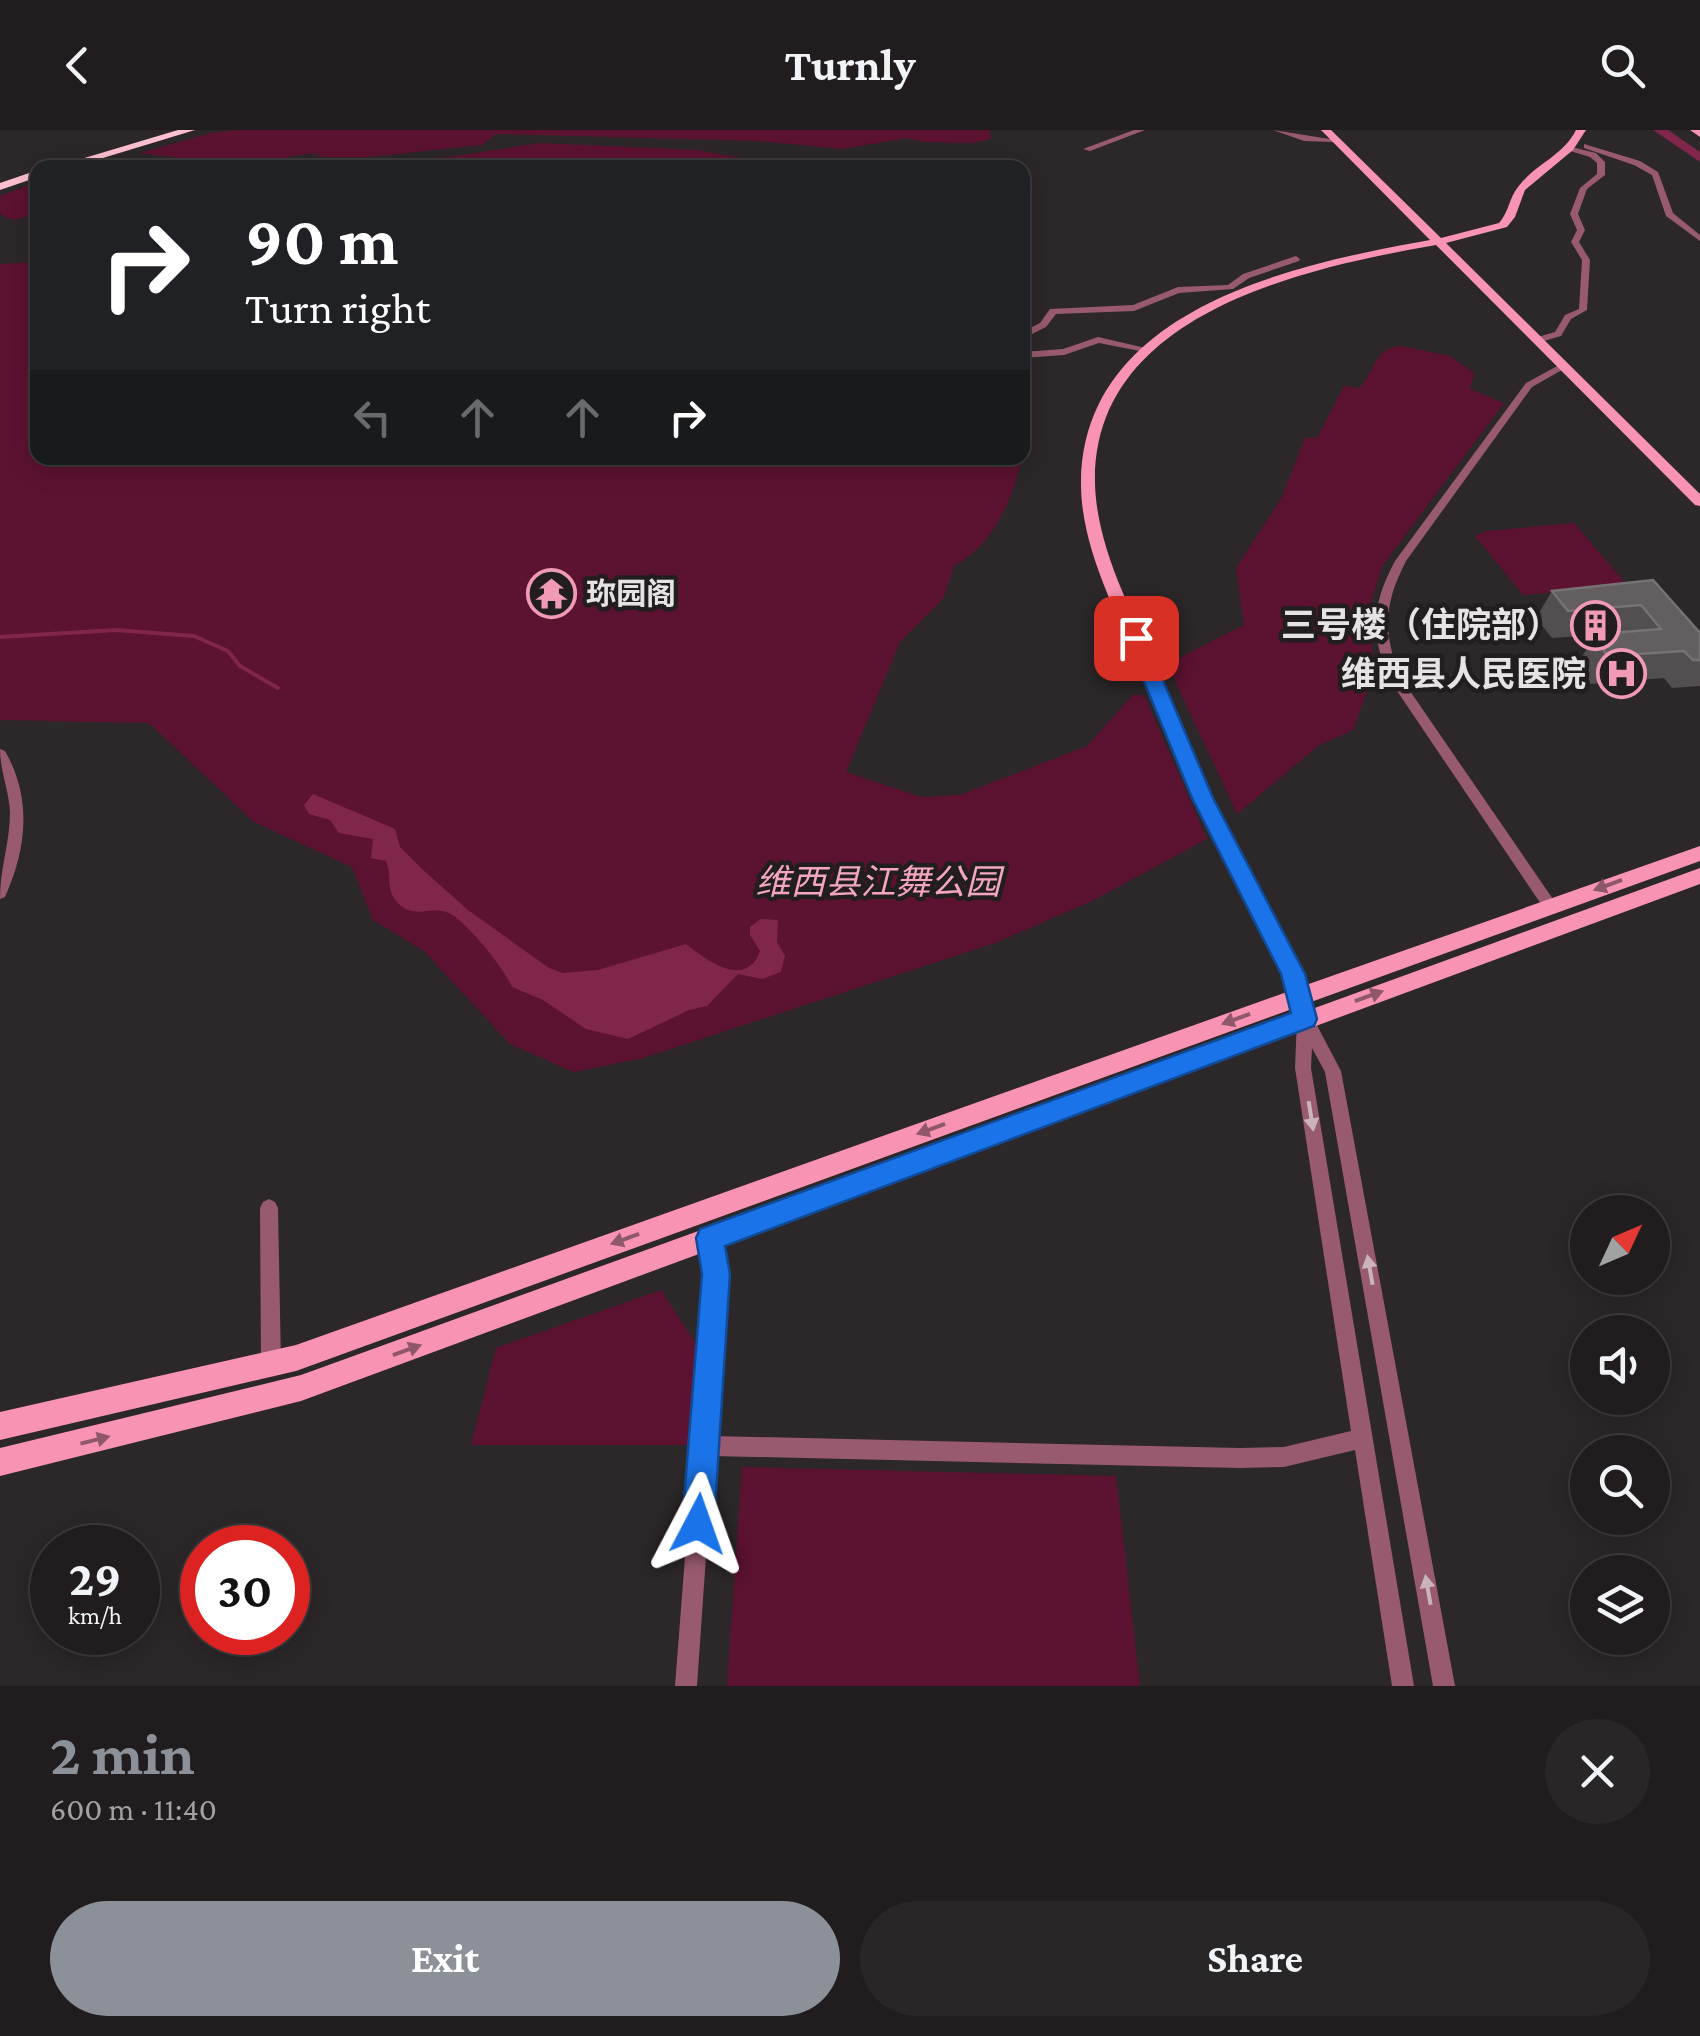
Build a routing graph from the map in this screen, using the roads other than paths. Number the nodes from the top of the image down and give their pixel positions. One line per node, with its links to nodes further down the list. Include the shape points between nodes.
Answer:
1 (190, 130): 8 (highway)
2 (1141, 130): 7 (street)
3 (1277, 130): 5 (street, via 1304,139)
4 (1581, 130): 6 (main road)
5 (1329, 135): 12 (main road)
6 (1572, 146): 11 (street, via 1626,158 1655,174 1670,214); 12 (main road, via 1524,185 1509,221); 15 (street, via 1601,162 1602,175 1584,188 1574,214 1581,230 1575,242 1586,260 1583,310 1568,317 1558,334)
7 (1087, 149)
8 (84, 160)
9 (30, 176): 10 (highway)
10 (0, 187)
11 (1700, 239)
12 (1438, 242): 15 (main road); 16 (main road, via 1240,294 1182,321)
13 (1296, 259): 14 (street, via 1230,286 1178,290 1134,308 1053,311)
14 (1030, 332)
15 (1537, 340): 18 (main road)
16 (1144, 349): 17 (street, via 1098,340); 25 (main road, via 1120,378 1098,423 1090,469 1092,516 1203,798 1293,974)
17 (1030, 356)
18 (1564, 366): 19 (main road); 24 (street, via 1529,385 1401,561 1381,612 1384,647 1401,692)
19 (1700, 502)
20 (0, 754): 23 (street, via 12,776 16,825)
21 (1700, 852): 24 (main road, one-way to 24)
22 (1700, 876): 25 (main road, one-way to 22)
23 (0, 893)
24 (1550, 906): 25 (main road)
25 (1302, 1008): 27 (main road); 28 (main road, one-way to 28); 30 (street, one-way to 30, via 1303,1068); 35 (street, one-way to 25, via 1334,1070)
26 (268, 1208): 28 (street)
27 (710, 1238): 31 (street, via 716,1274); 32 (main road, one-way to 27, via 300,1388)
28 (272, 1364): 29 (main road)
29 (0, 1426)
30 (1364, 1438): 31 (street, via 1284,1456 1240,1458); 34 (street)
31 (704, 1446): 33 (street)
32 (0, 1462)
33 (686, 1686)
34 (1403, 1686)
35 (1444, 1686)

